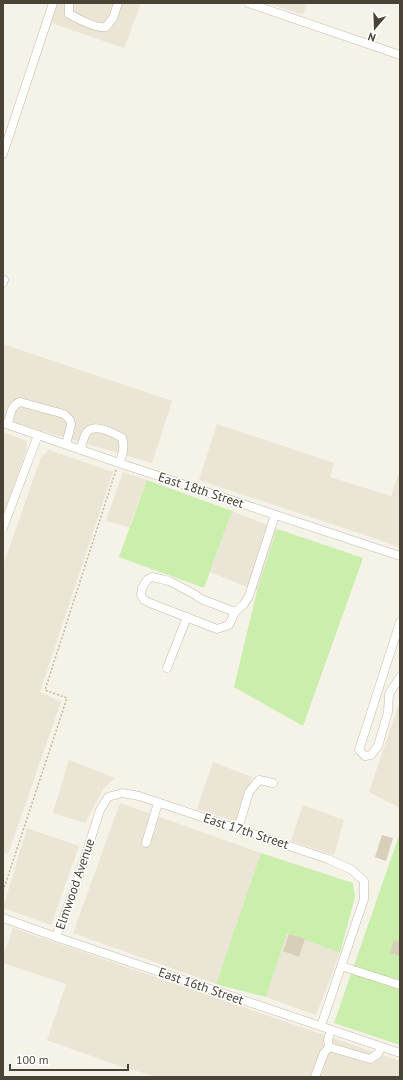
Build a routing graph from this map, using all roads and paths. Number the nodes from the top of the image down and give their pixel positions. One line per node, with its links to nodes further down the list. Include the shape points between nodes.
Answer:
1 (53, 3): 6 (street)
2 (69, 3): 3 (street, via 69,14 106,27)
3 (118, 3)
4 (248, 3): 5 (street)
5 (400, 54)
6 (3, 154)
7 (6, 424): 8 (street, East 18th Street); 9 (street, via 16,403 20,402 64,414 71,425)
8 (38, 435): 9 (street, East 18th Street); 13 (street)
9 (66, 444): 10 (street, East 18th Street)
10 (81, 450): 11 (street, East 18th Street); 11 (street, via 86,432 97,427 122,438 124,452)
11 (118, 463): 12 (street, East 18th Street); 26 (path, via 45,690 67,698)
12 (275, 515): 14 (street, East 18th Street); 15 (street, via 249,596)
13 (3, 528)
14 (400, 556)
15 (235, 612): 16 (street, via 229,625 217,629); 16 (street, via 201,599 169,581 152,577 144,583 141,595 144,600)
16 (187, 617): 19 (street)
17 (400, 622): 18 (street)
18 (398, 636): 20 (street, via 359,750 365,756 372,755 378,746 388,712 389,694)
19 (167, 668)
20 (400, 677)
21 (272, 783): 23 (street, via 259,780 254,785)
22 (158, 802): 23 (street, East 17th Street); 24 (street, East 17th Street, via 122,793 108,797 100,810); 25 (street)
23 (238, 829): 29 (street, East 17th Street, via 328,859 352,870 364,881 364,899)
24 (94, 830): 28 (street, Elmwood Avenue)
25 (146, 844)
26 (3, 891)
27 (3, 918): 28 (street, East 16th Street)
28 (56, 937): 31 (street, East 16th Street)
29 (341, 966): 30 (street); 31 (street, East 17th Street)
30 (400, 986)
31 (321, 1026): 32 (street, East 16th Street)
32 (331, 1030): 33 (street); 34 (street, East 16th Street)
33 (329, 1047): 34 (street, via 370,1059 378,1054); 36 (street)
34 (381, 1047): 35 (street, East 16th Street)
35 (400, 1053)
36 (315, 1077)

